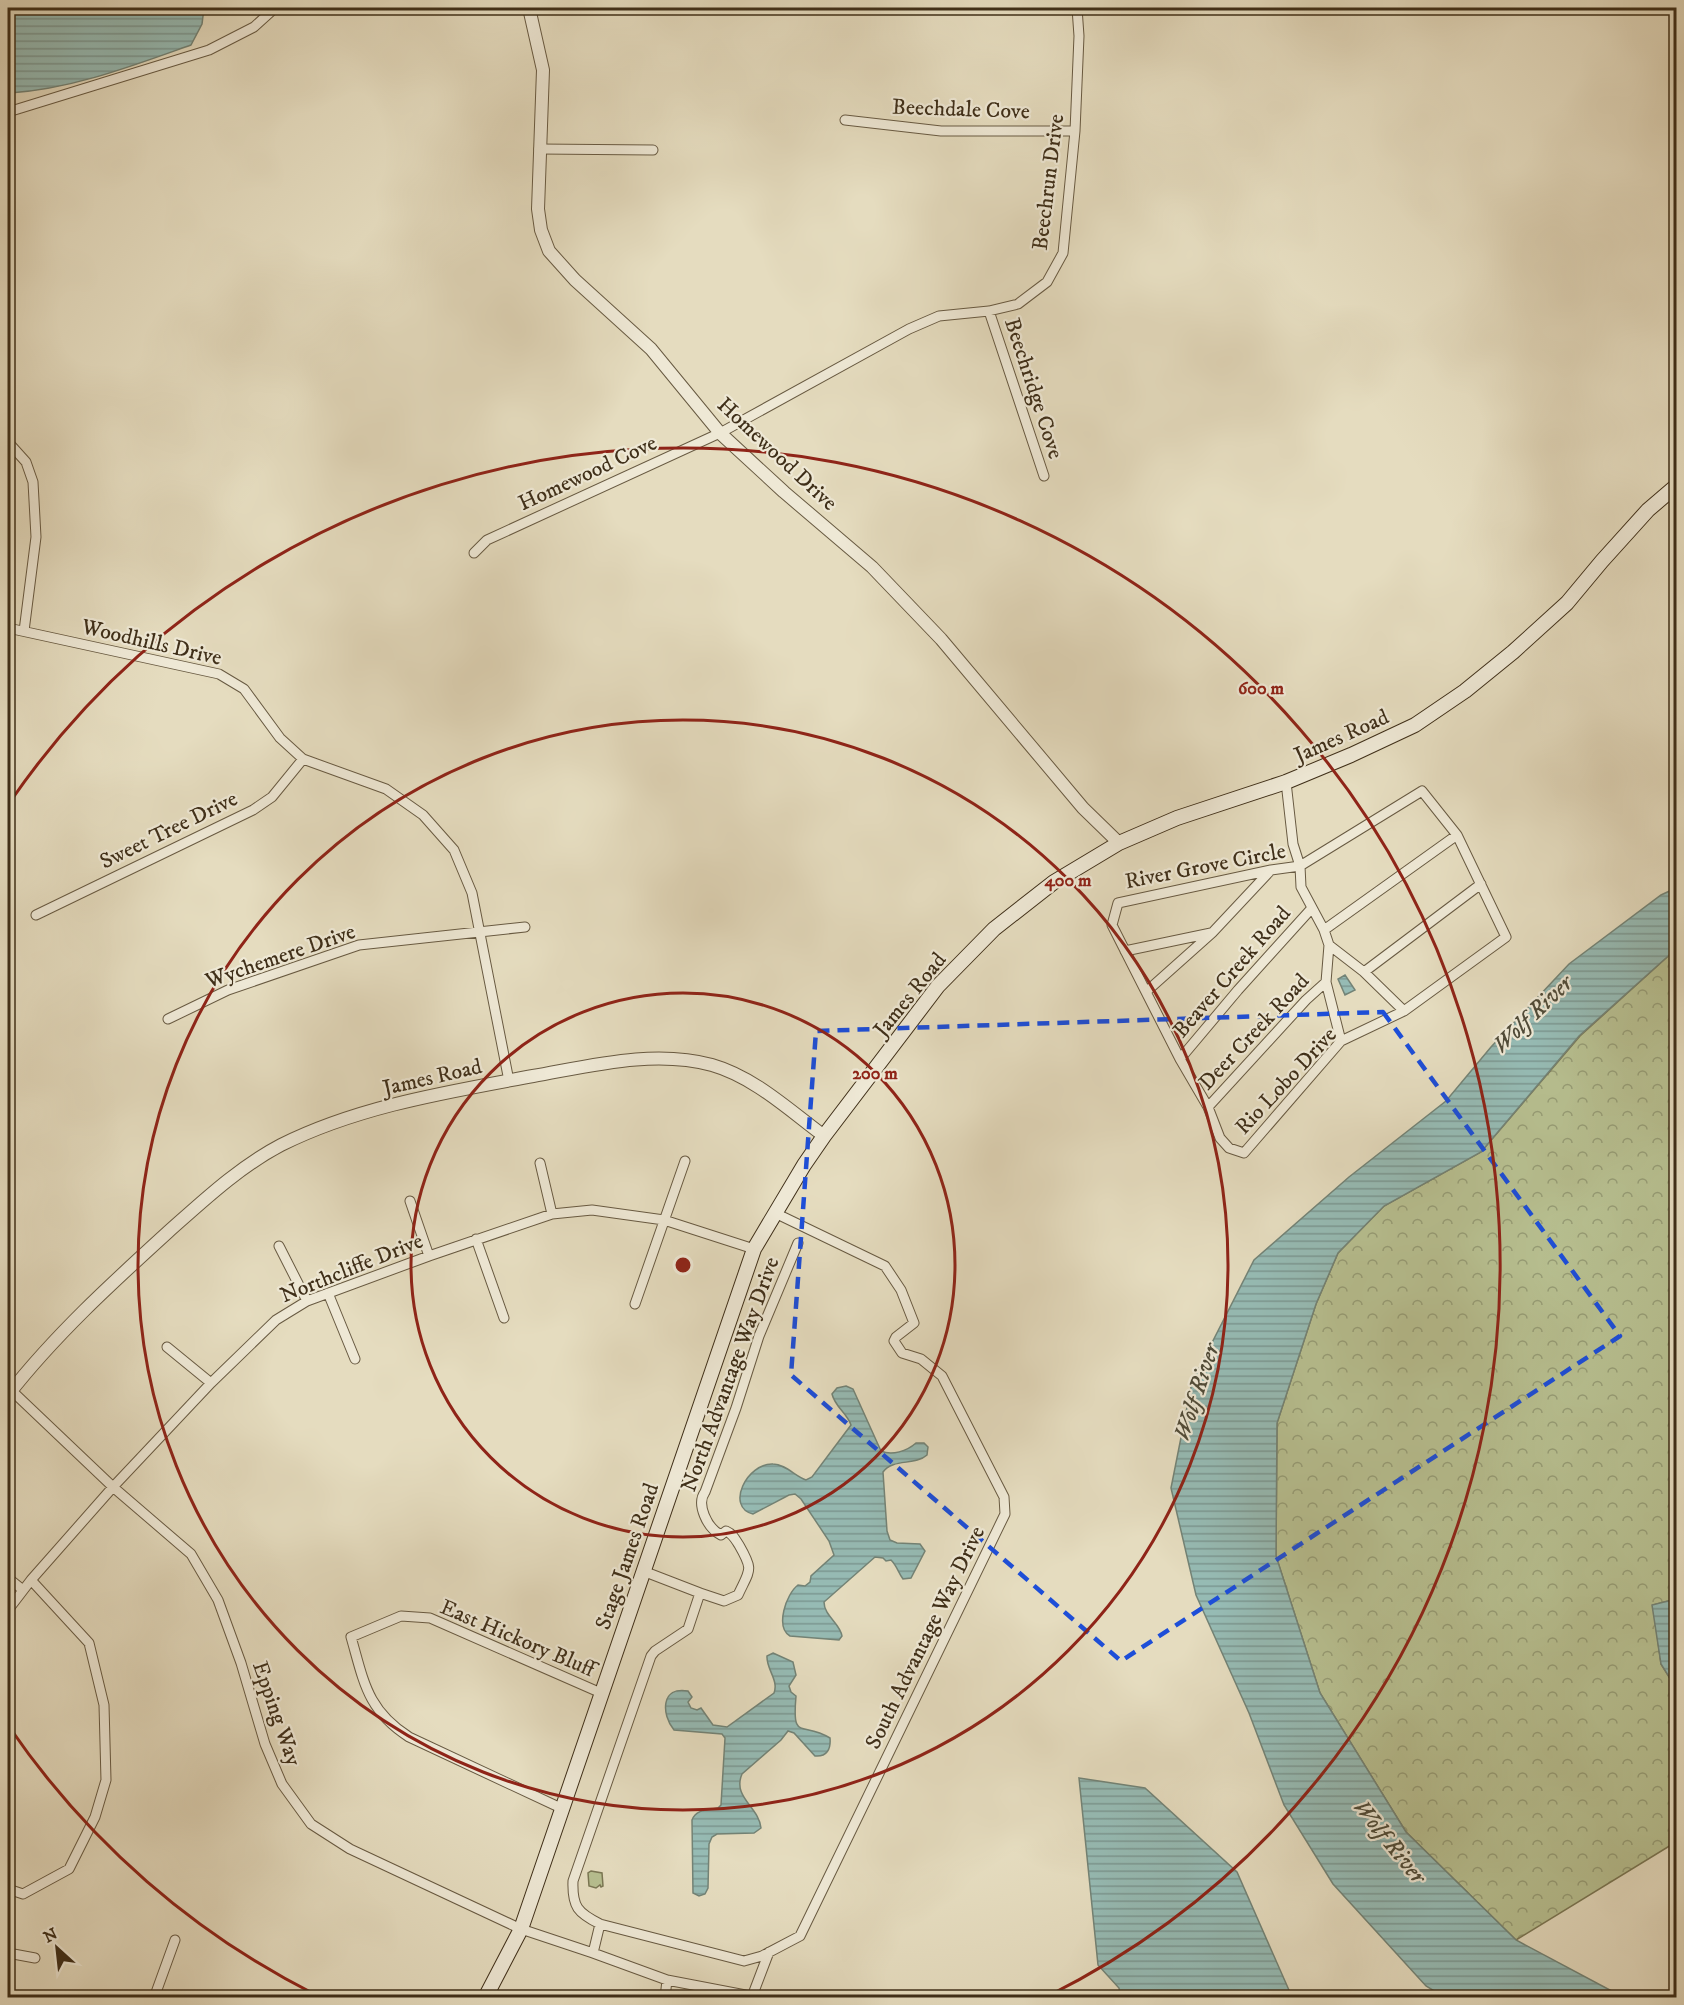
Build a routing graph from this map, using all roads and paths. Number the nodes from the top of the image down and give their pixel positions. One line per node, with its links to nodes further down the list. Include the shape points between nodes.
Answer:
1 (275, 8): 4 (street, via 254,27 209,50)
2 (529, 8): 7 (street, Homewood Drive, via 543,70)
3 (1077, 8): 6 (street, Beechrun Drive)
4 (8, 112)
5 (845, 120): 6 (street, Beechdale Cove, via 941,131)
6 (1076, 131): 9 (street, Beechrun Drive, via 1063,253 1047,282 1018,304)
7 (539, 149): 8 (street); 10 (street, Homewood Drive, via 538,209 549,251 651,349)
8 (653, 150)
9 (989, 311): 10 (street, Beechrun Drive, via 939,316 909,329); 12 (street, Beechridge Cove)
10 (720, 433): 14 (street, Homewood Cove, via 487,540); 20 (street, Homewood Drive, via 886,582 941,639 1083,808)
11 (8, 442): 16 (street, via 26,462 33,482 36,537)
12 (1044, 477)
13 (1677, 486): 18 (main road, James Road, via 1648,510 1567,603 1465,691 1415,725)
14 (474, 553)
15 (8, 628): 16 (street, Woodhills Drive)
16 (24, 631): 17 (street, Woodhills Drive, via 219,674 244,689 280,738)
17 (303, 759): 25 (street, Sweet Tree Drive, via 272,797 254,810); 28 (street, Woodhills Drive, via 386,789 423,815 454,850 472,893)
18 (1286, 782): 20 (main road, James Road, via 1177,818); 21 (street, via 1293,844)
19 (1457, 835): 21 (street, River Grove Circle, via 1422,791); 23 (street); 27 (street, Beaver Creek Road)
20 (1119, 843): 41 (main road, James Road, via 1054,882 994,929 938,986)
21 (1300, 866): 22 (street, River Grove Circle); 24 (street, via 1301,887)
22 (1271, 870): 29 (street); 31 (street, River Grove Circle, via 1118,903 1112,925)
23 (1481, 884): 32 (street); 35 (street, Rio Lobo Drive, via 1506,937)
24 (1312, 908): 27 (street); 38 (street, Beaver Creek Road)
25 (36, 915)
26 (525, 927): 28 (street, Wychemere Drive)
27 (1324, 930): 30 (street)
28 (481, 932): 36 (street, Wychemere Drive, via 359,945 228,990); 39 (street, Woodhills Drive)
29 (1212, 933): 31 (street); 34 (street)
30 (1329, 945): 32 (street); 33 (street)
31 (1125, 951): 34 (street)
32 (1364, 972): 35 (street)
33 (1326, 982): 37 (street); 40 (street, Deer Creek Road)
34 (1147, 991): 38 (street)
35 (1404, 1011): 37 (street, Rio Lobo Drive)
36 (168, 1019)
37 (1341, 1041): 40 (street, Rio Lobo Drive, via 1244,1153 1229,1148 1220,1138)
38 (1180, 1059): 40 (street)
39 (509, 1081): 41 (street, James Road, via 625,1061 694,1061 732,1073 763,1090); 60 (street, James Road, via 364,1113 303,1135 258,1158 96,1296)
40 (1208, 1107)
41 (824, 1136): 45 (main road, Stage James Road)
42 (685, 1161): 47 (street)
43 (540, 1163): 46 (street)
44 (410, 1201): 52 (street)
45 (775, 1213): 51 (main road, Stage James Road); 74 (street, South Advantage Way Drive, via 885,1266 901,1290 914,1323 894,1341 902,1353 921,1359 942,1376 1004,1497 1005,1514 800,1936)
46 (552, 1214): 47 (street, Northcliffe Drive, via 592,1210); 48 (street, Northcliffe Drive)
47 (664, 1220): 51 (street, Northcliffe Drive); 55 (street)
48 (476, 1239): 52 (street, Northcliffe Drive); 56 (street)
49 (798, 1243): 66 (street, North Advantage Way Drive, via 759,1336 733,1418 700,1498 701,1508 715,1532 732,1533 749,1569 738,1595 724,1601)
50 (279, 1246): 54 (street)
51 (754, 1249): 62 (main road, Stage James Road)
52 (429, 1256): 53 (street, Northcliffe Drive)
53 (328, 1293): 54 (street, Northcliffe Drive); 58 (street)
54 (307, 1301): 59 (street, Northcliffe Drive, via 276,1320)
55 (635, 1304)
56 (504, 1318)
57 (167, 1347): 59 (street)
58 (355, 1359)
59 (211, 1383): 61 (street, Northcliffe Drive)
60 (9, 1392): 61 (street, Epping Way)
61 (113, 1487): 64 (street, Northcliffe Drive); 72 (street, Epping Way, via 191,1554 212,1591 241,1663 265,1744 282,1784 311,1824 350,1849)
62 (643, 1571): 66 (street, North Advantage Way Drive); 68 (main road, Stage James Road)
63 (8, 1578): 65 (street)
64 (31, 1580): 65 (street, Northcliffe Drive); 70 (street, via 89,1643 104,1705 106,1780 95,1817 69,1869 23,1894)
65 (23, 1590): 67 (street, Northcliffe Drive)
66 (700, 1593): 71 (street, South Advantage Way Drive, via 688,1629 651,1656 573,1881 572,1897 582,1915)
67 (8, 1610)
68 (601, 1693): 69 (main road, Stage James Road); 69 (street, East Hickory Bluff, via 430,1618 401,1616 351,1637 372,1702 390,1725)
69 (563, 1809): 72 (main road, Stage James Road)
70 (8, 1889)
71 (600, 1924): 74 (street, South Advantage Way Drive, via 744,1961); 76 (street)
72 (521, 1929): 76 (street, Epping Way); 81 (main road, Stage James Road)
73 (175, 1940): 80 (street)
74 (769, 1952): 79 (street)
75 (8, 1953): 77 (street)
76 (593, 1953): 78 (street, Epping Way)
77 (35, 1958)
78 (667, 1980): 79 (street, Epping Way); 82 (street)
79 (757, 1996)
80 (154, 1998)
81 (485, 1998)
82 (665, 1998)

